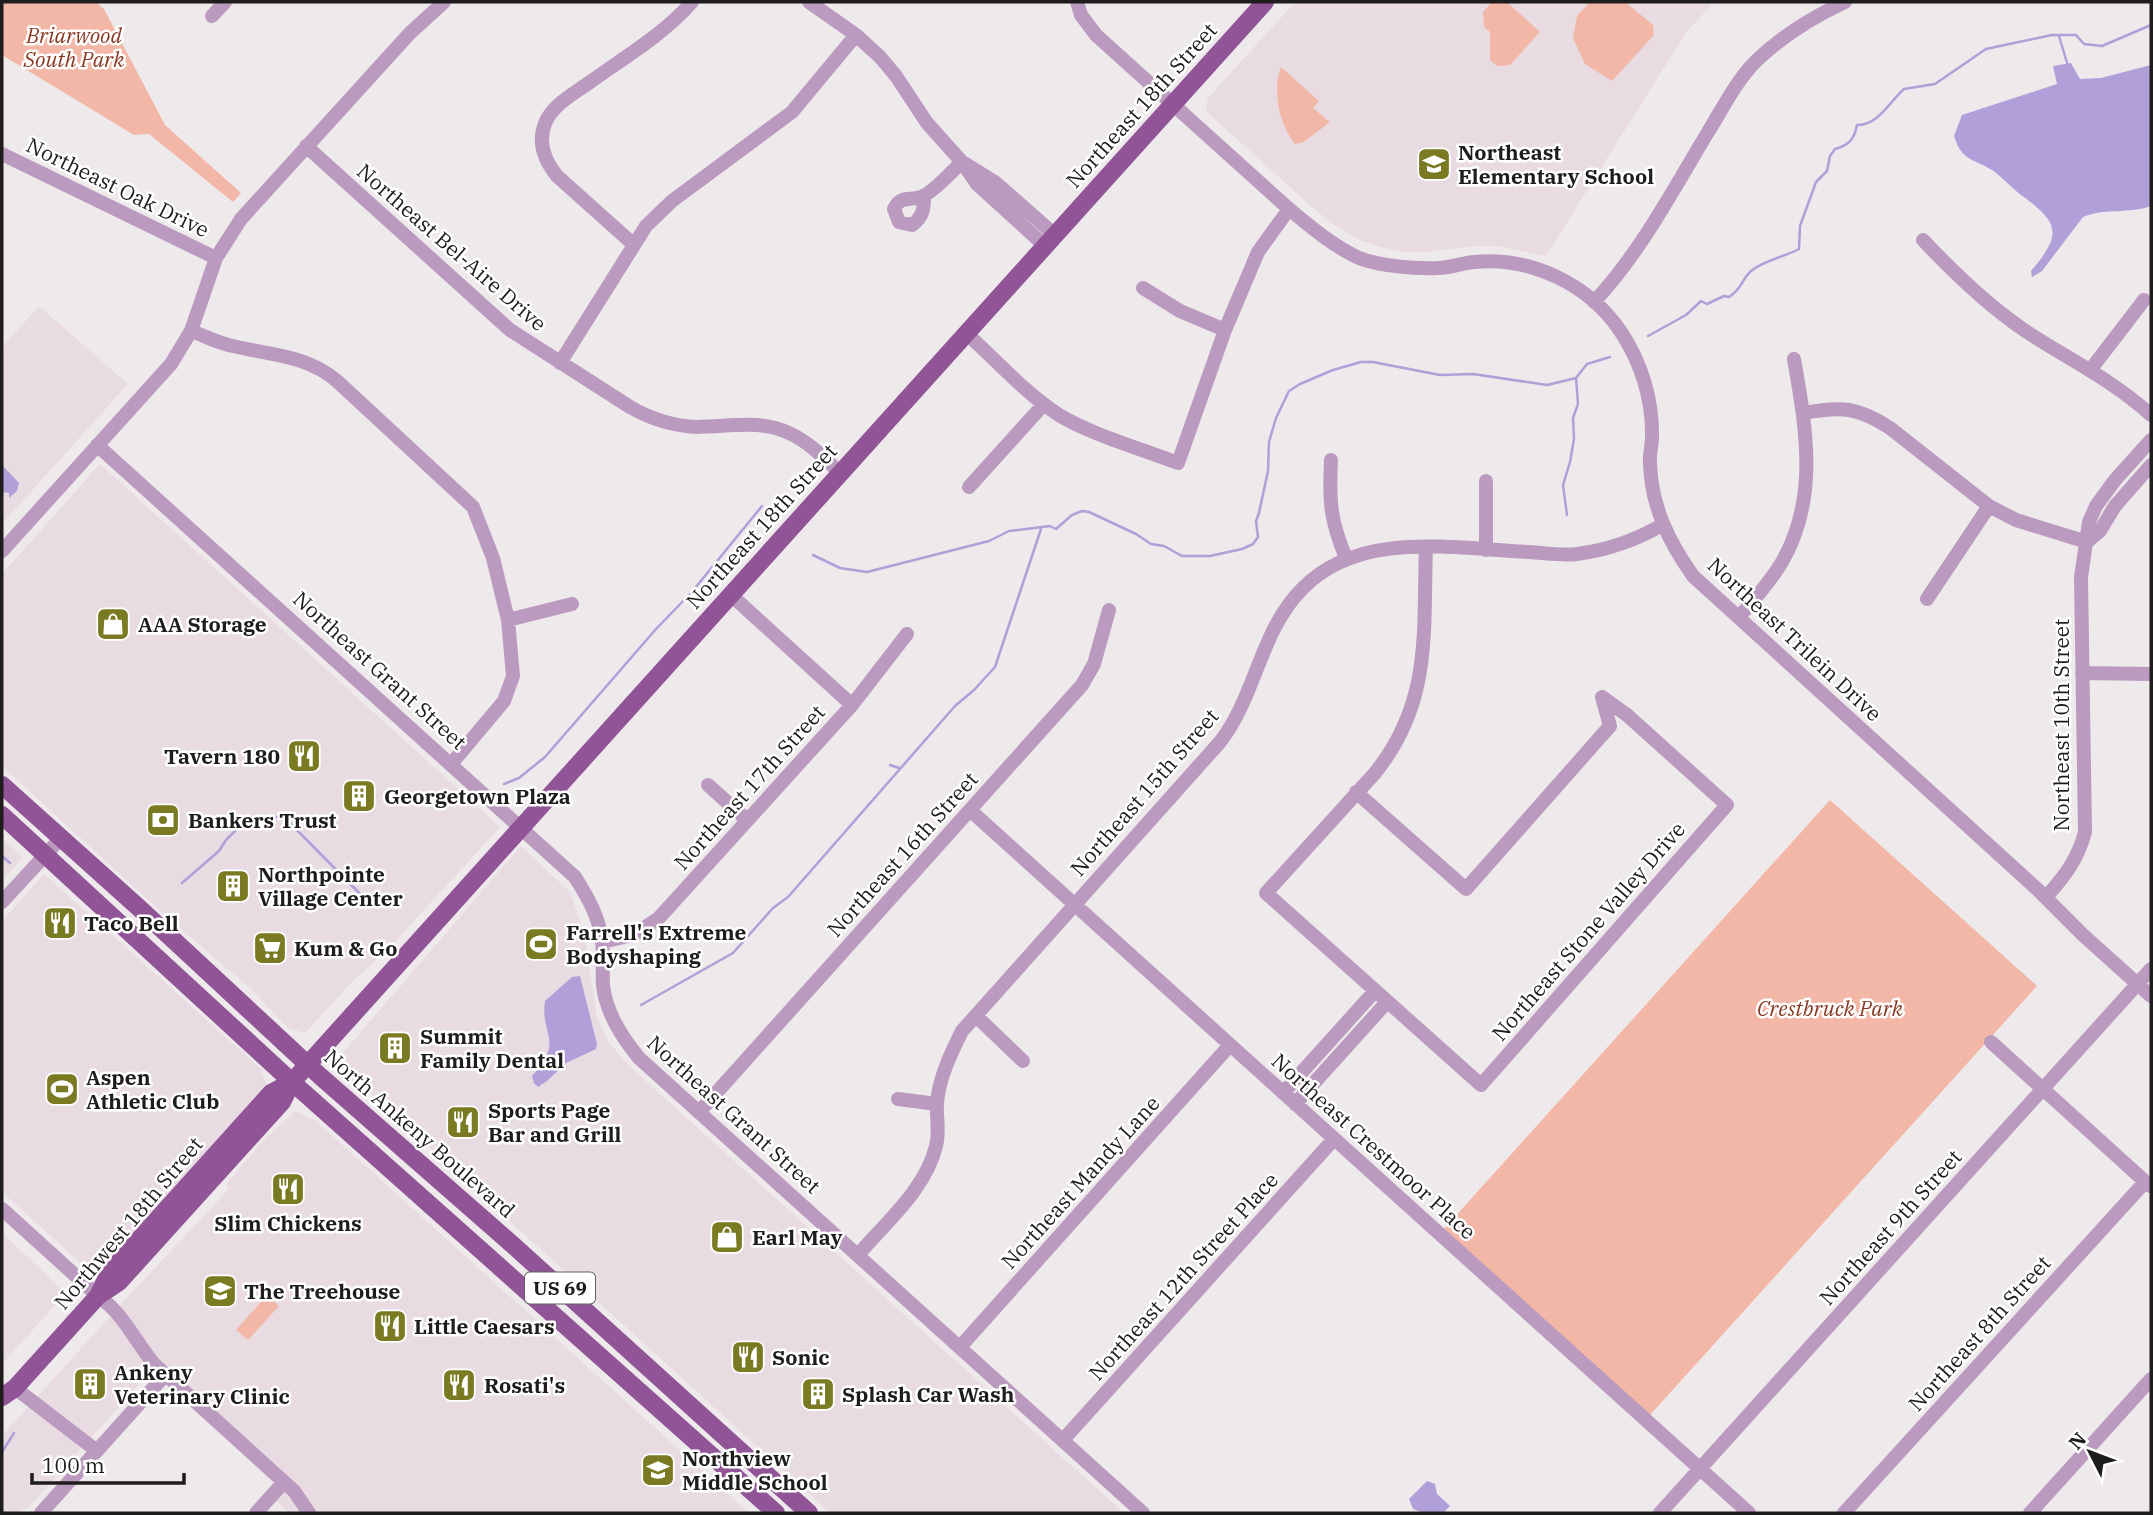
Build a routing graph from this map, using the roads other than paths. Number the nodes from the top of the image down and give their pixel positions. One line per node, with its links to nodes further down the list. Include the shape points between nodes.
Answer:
1 (225, 2): 8 (street)
2 (444, 2): 11 (street)
3 (692, 2): 18 (street, via 667,26 553,110 547,120 542,143 548,165)
4 (809, 2): 9 (street)
5 (1077, 2): 10 (street, Northeast Trilein Drive, via 1096,35)
6 (1265, 2): 10 (main road, Northeast 18th Street)
7 (1845, 2): 22 (street, via 1816,16 1755,62 1621,272)
8 (212, 16)
9 (856, 35): 13 (street, via 896,76); 18 (street, via 792,112 665,207)
10 (1173, 104): 15 (street, Northeast Trilein Drive); 17 (main road, Northeast 18th Street)
11 (306, 146): 19 (street, via 255,202); 27 (street, Northeast Bel-Aire Drive, via 510,330)
12 (2, 154): 19 (street, Northeast Oak Drive)
13 (962, 162): 14 (street); 17 (street, via 977,184)
14 (924, 196)
15 (1289, 209): 22 (street, Northeast Trilein Drive, via 1360,258 1407,267 1485,261 1525,264); 23 (street, via 1258,252)
16 (1923, 240): 28 (street, via 1987,302)
17 (1050, 241): 25 (main road, Northeast 18th Street)
18 (633, 244): 27 (street)
19 (216, 258): 24 (street)
20 (1143, 288): 23 (street)
21 (2144, 299): 28 (street)
22 (1594, 302): 40 (street, Northeast Trilein Drive, via 1620,331 1638,363 1650,405 1650,464)
23 (1225, 330): 29 (street, via 1178,463 1076,424)
24 (191, 331): 33 (street, via 171,363); 51 (street, via 231,346 318,366 428,463 473,507 493,558)
25 (966, 333): 29 (street); 36 (main road, Northeast 18th Street)
26 (1794, 359): 30 (street)
27 (560, 363): 36 (street, Northeast Bel-Aire Drive, via 663,422 698,427 760,425 787,432)
28 (2091, 369): 31 (street)
29 (1044, 404): 38 (street)
30 (1804, 413): 39 (street, via 1856,410 1874,417); 50 (street, via 1808,455 1796,534 1781,564)
31 (2151, 415)
32 (2151, 440): 41 (street, Northeast 10th Street, via 2096,506)
33 (97, 445): 44 (street); 58 (street, Northeast Grant Street)
34 (1331, 460): 45 (street, via 1329,507)
35 (2151, 465): 41 (street, via 2100,531)
36 (840, 473): 46 (main road, Northeast 18th Street)
37 (1486, 481): 43 (street)
38 (969, 487)
39 (1989, 506): 41 (street, via 2016,520); 47 (street)
40 (1662, 524): 43 (street, Northeast 15th Street, via 1607,549 1577,554); 50 (street, Northeast Trilein Drive, via 1693,576)
41 (2087, 541): 53 (street, Northeast 10th Street, via 2081,577)
42 (1426, 547): 43 (street, Northeast 15th Street); 45 (street, Northeast 15th Street, via 1386,548); 61 (street, via 1422,657 1415,699 1388,757)
43 (1486, 550)
44 (2, 551)
45 (1346, 558): 70 (street, Northeast 15th Street, via 1318,574 1292,599 1270,636 1228,733)
46 (730, 594): 55 (street); 65 (main road, Northeast 18th Street)
47 (1927, 599)
48 (572, 604): 51 (street)
49 (1109, 610): 62 (street, Northeast 16th Street, via 1094,664 1082,685)
50 (1739, 617): 68 (street, Northeast Trilein Drive)
51 (508, 621): 58 (street, via 514,667 508,694)
52 (907, 634): 55 (street, Northeast 17th Street)
53 (2082, 673): 54 (street); 68 (street, Northeast 10th Street, via 2085,832 2070,870)
54 (2151, 674)
55 (852, 705): 64 (street, Northeast 17th Street)
56 (1627, 715): 57 (street); 57 (street, via 1602,697); 76 (street, Northeast Stone Valley Drive, via 1727,804 1481,1085)
57 (1610, 726): 61 (street, via 1466,889)
58 (452, 763): 65 (street, Northeast Grant Street)
59 (2, 785): 66 (main road, North Ankeny Boulevard / US 69)
60 (708, 785): 64 (street)
61 (1356, 792): 74 (street, via 1266,893)
62 (971, 811): 70 (street, Northeast Crestmoor Place); 88 (street, Northeast 16th Street)
63 (2, 816): 67 (main road, US 69)
64 (747, 820): 71 (street, Northeast 17th Street, via 658,919 633,934)
65 (522, 828): 71 (street, Northeast Grant Street, via 575,877 592,907); 81 (main road, Northeast 18th Street)
66 (61, 838): 67 (street); 81 (main road, North Ankeny Boulevard / US 69)
67 (44, 854): 69 (street); 82 (main road, US 69)
68 (2046, 897): 73 (street, Northeast Trilein Drive)
69 (2, 902)
70 (1075, 904): 77 (street, Northeast 15th Street); 79 (street, Northeast Crestmoor Place)
71 (602, 942): 88 (street, Northeast Grant Street, via 606,997 622,1035 639,1058)
72 (2151, 968): 73 (street, Northeast 9th Street)
73 (2138, 984): 75 (street, Northeast Trilein Drive); 83 (street, Northeast 9th Street)
74 (1375, 991): 76 (street); 84 (street)
75 (2151, 996)
76 (1387, 1002): 87 (street)
77 (976, 1016): 80 (street); 86 (street, Northeast 15th Street, via 949,1056)
78 (1991, 1042): 83 (street)
79 (1230, 1045): 84 (street, Northeast Crestmoor Place); 94 (street, Northeast Mandy Lane)
80 (1023, 1060)
81 (307, 1065): 82 (main road, Northeast 18th Street); 107 (main road, North Ankeny Boulevard / US 69)
82 (292, 1082): 93 (main road, Northwest 18th Street, via 271,1093 205,1165 109,1273); 106 (main road, US 69)
83 (2043, 1089): 90 (street); 101 (street, Northeast 9th Street)
84 (1283, 1093): 87 (street, Northeast Crestmoor Place)
85 (898, 1100): 86 (street)
86 (937, 1104): 92 (street, Northeast 15th Street, via 936,1147 927,1170)
87 (1295, 1104): 89 (street, Northeast Crestmoor Place)
88 (700, 1111): 92 (street, Northeast Grant Street)
89 (1334, 1139): 99 (street, Northeast 12th Street Place); 101 (street, Northeast Crestmoor Place)
90 (2148, 1184): 111 (street, Northeast 8th Street)
91 (2, 1209): 93 (street)
92 (858, 1255): 94 (street, Northeast Grant Street)
93 (98, 1296): 95 (street, via 112,1305 142,1351); 97 (main road, Northwest 18th Street)
94 (960, 1347): 99 (street, Northeast Grant Street)
95 (165, 1375): 100 (street); 102 (street)
96 (2151, 1379): 112 (street)
97 (8, 1393): 98 (main road, Northwest 18th Street); 100 (street)
98 (2, 1408)
99 (1063, 1440): 108 (street, Northeast Grant Street)
100 (97, 1451): 103 (street)
101 (1700, 1469): 109 (street, Northeast 9th Street); 110 (street, Northeast Crestmoor Place)
102 (284, 1482): 104 (street); 105 (street)
103 (41, 1513)
104 (257, 1513)
105 (309, 1513)
106 (776, 1513)
107 (809, 1513)
108 (1143, 1513)
109 (1660, 1513)
110 (1749, 1513)
111 (1844, 1513)
112 (2030, 1513)

